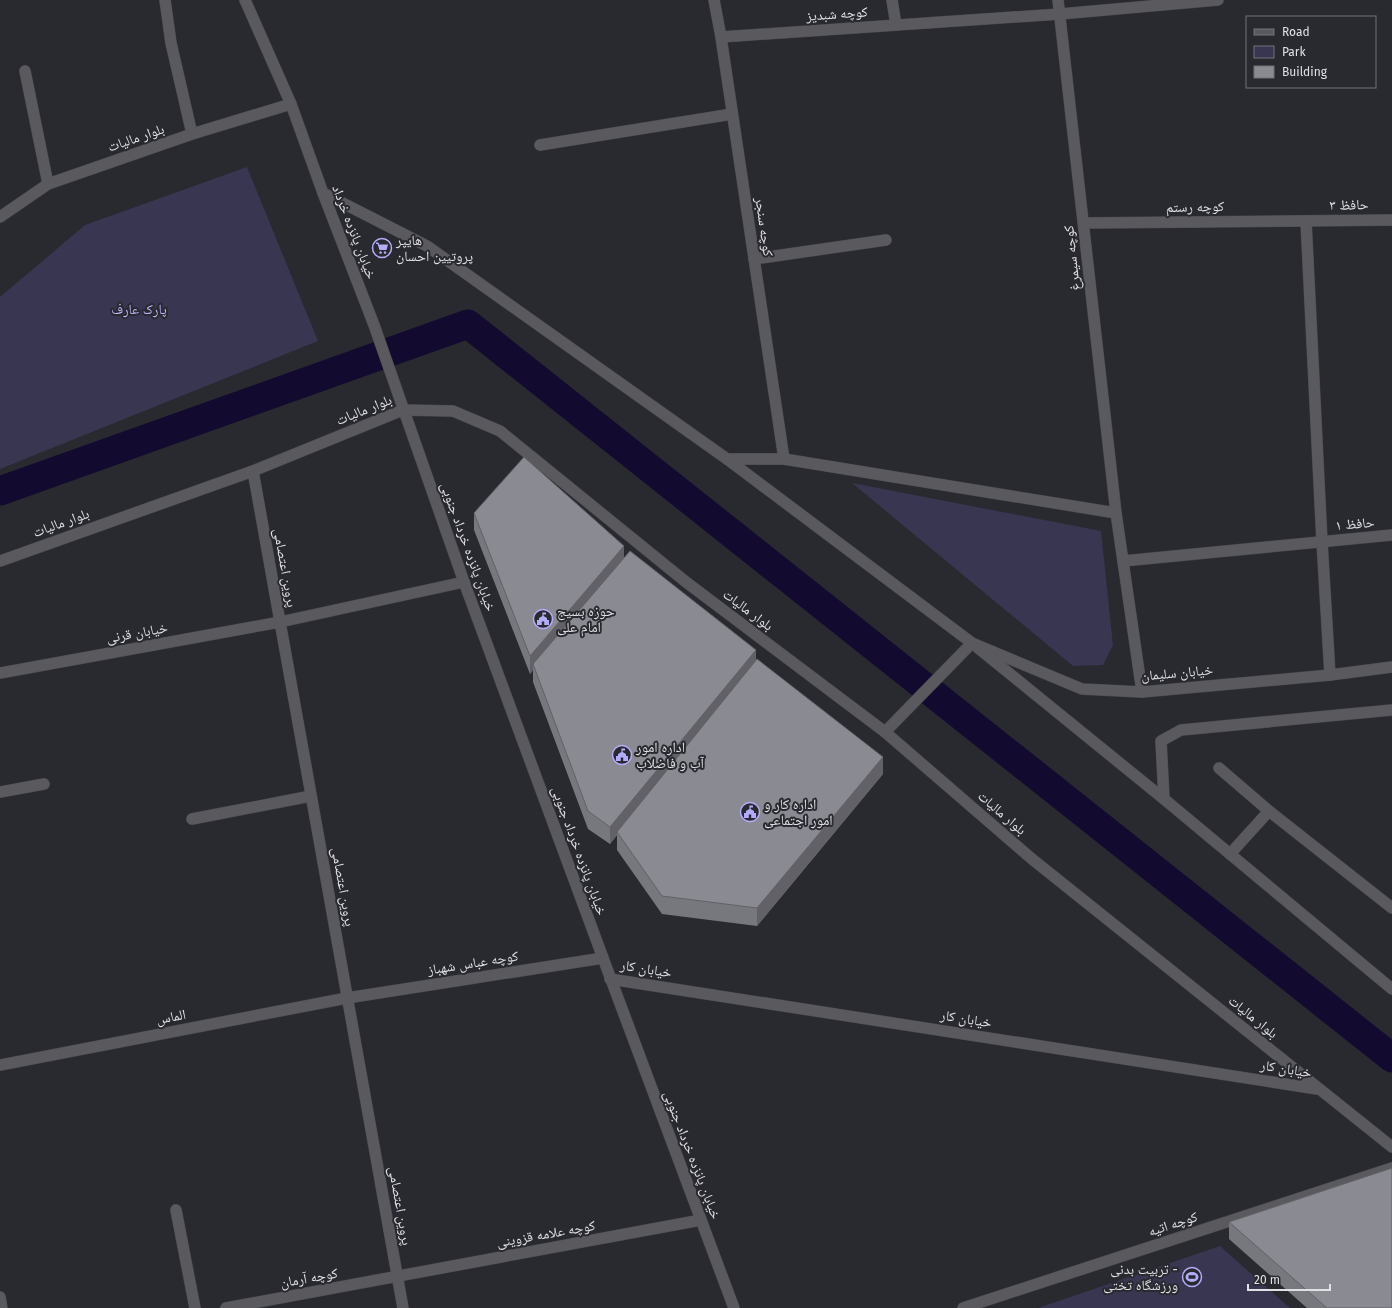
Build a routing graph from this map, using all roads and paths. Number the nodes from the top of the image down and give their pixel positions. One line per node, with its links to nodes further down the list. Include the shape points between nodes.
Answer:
1 (164, 0): 13 (street)
2 (245, 0): 11 (street, خیابان پانزده خرداد)
3 (714, 0): 9 (street, کوچه سنجر)
4 (892, 0): 8 (street)
5 (1058, 0): 7 (street, کوچه سیمرغ)
6 (1218, 0): 7 (street, کوچه شبدیز)
7 (1060, 14): 8 (street, کوچه شبدیز); 20 (street, کوچه سیمرغ)
8 (896, 25): 9 (street, کوچه شبدیز)
9 (721, 37): 12 (street, کوچه سنجر)
10 (25, 71): 15 (street)
11 (291, 104): 13 (street, بلوار مالیات); 16 (street, خیابان پانزده خرداد)
12 (732, 114): 14 (street); 22 (street, کوچه سنجر)
13 (192, 134): 15 (street, بلوار مالیات)
14 (540, 145)
15 (48, 184): 17 (street, بلوار مالیات)
16 (323, 193): 23 (street, خیابان پانزده خرداد, via 374,325); 24 (street, via 427,246)
17 (0, 217)
18 (1392, 220): 19 (street, حافظ ۳)
19 (1306, 221): 20 (street, کوچه رستم); 29 (street)
20 (1084, 223): 27 (street, کوچه سیمرغ)
21 (886, 240): 22 (street)
22 (754, 259): 25 (street, کوچه سنجر)
23 (402, 407): 26 (street, بلوار مالیات); 32 (street, خیابان پانزده خرداد جنوبی); 40 (street, بلوار مالیات, via 453,411 500,431 686,582)
24 (727, 459): 25 (street); 34 (street)
25 (784, 459): 27 (street)
26 (253, 471): 30 (street, بلوار مالیات); 33 (street, پروین اعتصامی)
27 (1116, 513): 31 (street, کوچه سیمرغ)
28 (1392, 535): 29 (street, حافظ ۱)
29 (1322, 542): 31 (street, حافظ ۱); 37 (street)
30 (0, 560)
31 (1123, 561): 38 (street, کوچه سیمرغ)
32 (464, 582): 33 (street, خیابان قرنی); 50 (street, خیابان پانزده خرداد جنوبی)
33 (280, 622): 36 (street, خیابان قرنی); 44 (street, پروین اعتصامی)
34 (972, 643): 38 (street, خیابان سلیمان, via 1082,689); 40 (street); 45 (street)
35 (1392, 667): 37 (street, خیابان سلیمان)
36 (0, 673)
37 (1330, 675): 38 (street, خیابان سلیمان)
38 (1142, 692)
39 (1392, 710): 45 (street, via 1181,730 1161,741)
40 (885, 732): 55 (street, بلوار مالیات, via 1032,859)
41 (1219, 768): 46 (street)
42 (44, 784): 43 (street)
43 (0, 792)
44 (311, 796): 47 (street); 53 (street, پروین اعتصامی)
45 (1164, 799): 48 (street)
46 (1269, 811): 48 (street); 49 (street)
47 (192, 819)
48 (1230, 854): 52 (street)
49 (1392, 908)
50 (603, 958): 51 (street, خیابان پانزده خرداد جنوبی); 53 (street, کوچه عباس شهباز)
51 (610, 979): 55 (street, خیابان کار); 59 (street, خیابان پانزده خرداد جنوبی)
52 (1392, 989)
53 (347, 998): 54 (street, الماس); 60 (street, پروین اعتصامی)
54 (0, 1065)
55 (1318, 1089): 56 (street, بلوار مالیات)
56 (1392, 1147)
57 (1392, 1168): 67 (street, کوچه اتیه)
58 (176, 1210): 63 (street)
59 (701, 1220): 60 (street, کوچه علامه قزوینی); 66 (street, خیابان پانزده خرداد جنوبی)
60 (397, 1276): 64 (street, کوچه آرمان); 65 (street, پروین اعتصامی)
61 (0, 1297): 62 (street)
62 (2, 1308)
63 (195, 1308)
64 (226, 1308)
65 (403, 1308)
66 (734, 1308)
67 (963, 1308)

